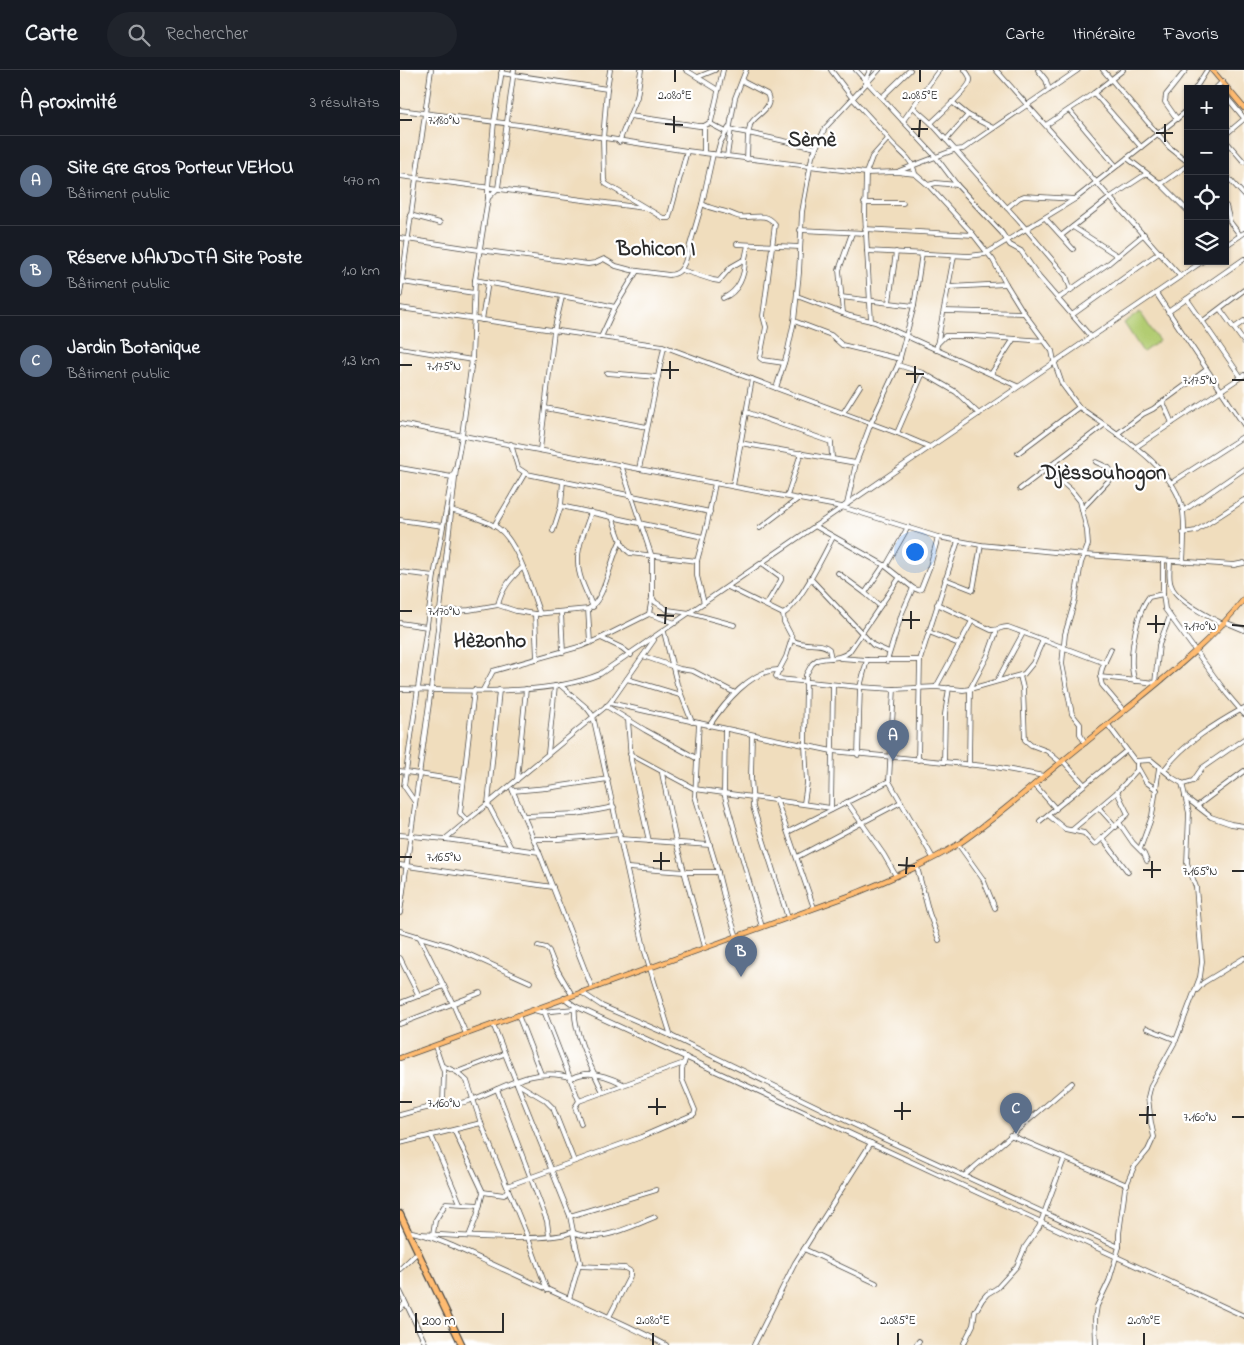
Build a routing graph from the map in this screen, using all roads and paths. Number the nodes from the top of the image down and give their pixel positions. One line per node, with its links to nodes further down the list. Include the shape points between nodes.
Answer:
1 (431, 70): 45 (street)
2 (610, 70): 32 (street)
3 (641, 70): 48 (street, via 639,91)
4 (686, 70): 25 (street)
5 (715, 70): 25 (street)
6 (723, 70): 33 (street)
7 (746, 70): 27 (street)
8 (831, 70): 37 (street)
9 (856, 70): 29 (street)
10 (870, 70): 29 (street)
11 (879, 70): 29 (street)
12 (910, 70): 36 (street)
13 (939, 70): 41 (street)
14 (965, 70): 39 (street, via 970,81)
15 (996, 70): 40 (street)
16 (1038, 70): 34 (street)
17 (1078, 70): 34 (street)
18 (1103, 70): 26 (street)
19 (1123, 70): 26 (street)
20 (1186, 70): 49 (street, via 1165,100)
21 (1207, 70): 30 (street)
22 (1212, 70): 28 (main road)
23 (502, 71): 24 (street); 52 (street)
24 (514, 72): 32 (street); 53 (street)
25 (698, 77): 33 (street)
26 (1110, 79): 35 (street); 62 (street)
27 (742, 81): 59 (street); 61 (street, via 767,94 769,99 766,110 750,124)
28 (1223, 81): 31 (street); 42 (main road)
29 (867, 82): 36 (street); 37 (street)
30 (1198, 85)
31 (1220, 85)
32 (607, 89): 63 (street)
33 (718, 90): 54 (street)
34 (1049, 90): 40 (street)
35 (1094, 93): 44 (street); 68 (street)
36 (882, 97): 51 (street)
37 (853, 99): 64 (street); 69 (street, via 825,128)
38 (1229, 100): 50 (street)
39 (952, 102): 47 (street); 55 (street)
40 (1027, 104): 56 (street); 58 (street)
41 (913, 107): 51 (street); 55 (street)
42 (1244, 108)
43 (400, 110): 45 (street)
44 (1068, 110): 56 (street); 82 (street)
45 (425, 113): 52 (street); 90 (street)
46 (1184, 113): 49 (street)
47 (968, 115): 58 (street); 65 (street)
48 (630, 116): 57 (street); 66 (street)
49 (1177, 119): 62 (street)
50 (1244, 119): 60 (street)
51 (903, 121): 75 (street)
52 (494, 122): 53 (street); 95 (street)
53 (507, 123): 63 (street); 96 (street)
54 (709, 123): 57 (street); 59 (street)
55 (931, 123): 65 (street)
56 (1046, 125): 91 (street)
57 (704, 126): 72 (street)
58 (993, 128): 70 (street, via 963,149)
59 (729, 130): 61 (street); 73 (street); 74 (street)
60 (1229, 132)
61 (748, 133): 69 (street); 77 (street)
62 (1158, 134): 68 (street); 78 (street)
63 (603, 139): 66 (street); 105 (street, via 603,177 606,184)
64 (888, 140): 80 (street); 85 (street, via 872,157)
65 (946, 140): 70 (street)
66 (619, 142): 71 (street)
67 (1229, 145): 79 (street)
68 (1141, 147): 76 (street)
69 (816, 148): 81 (street)
70 (954, 150): 75 (street); 106 (street)
71 (687, 151): 72 (street); 105 (street, via 669,218)
72 (704, 153): 73 (street)
73 (715, 154): 74 (street); 103 (street)
74 (726, 156): 77 (street)
75 (935, 156): 80 (street); 94 (street)
76 (1128, 158): 82 (street); 87 (street)
77 (747, 159): 81 (street)
78 (1184, 160)
79 (1244, 162)
80 (914, 165): 84 (street); 86 (street)
81 (810, 166): 85 (street); 113 (street)
82 (1116, 166): 91 (street)
83 (1184, 166): 92 (street)
84 (898, 172): 85 (street); 86 (street)
85 (866, 173): 101 (street)
86 (915, 174): 93 (street)
87 (1146, 174): 92 (street); 98 (street)
88 (1226, 175): 97 (street)
89 (400, 176): 90 (street)
90 (416, 178): 95 (street); 107 (street)
91 (1097, 182): 98 (street); 100 (street)
92 (1161, 184): 104 (street)
93 (928, 185): 94 (street); 118 (street)
94 (957, 186): 122 (street)
95 (488, 187): 96 (street); 99 (street)
96 (498, 188): 99 (street); 105 (street)
97 (1244, 195)
98 (1111, 197): 111 (street); 116 (street)
99 (488, 198): 129 (street)
100 (1075, 200): 106 (street, via 1024,196); 108 (street)
101 (864, 203): 102 (street); 114 (street)
102 (903, 203)
103 (702, 204): 126 (street, via 740,217 763,216 773,221 776,227); 141 (street)
104 (1184, 207)
105 (647, 208)
106 (1007, 208): 112 (street)
107 (410, 215): 110 (street); 121 (street)
108 (1045, 218): 112 (street); 119 (street)
109 (1229, 218): 117 (street)
110 (440, 222)
111 (1073, 227): 119 (street); 136 (street)
112 (1026, 229): 122 (street); 149 (street, via 1066,276)
113 (800, 230): 115 (street); 127 (street)
114 (865, 231): 115 (street); 118 (street); 130 (street)
115 (852, 233): 156 (street, via 840,265)
116 (1144, 234): 133 (street); 136 (street)
117 (1242, 234): 123 (street)
118 (973, 235): 132 (street)
119 (1062, 235): 128 (street)
120 (400, 238): 121 (street)
121 (407, 239): 129 (street); 139 (street)
122 (1008, 240): 132 (street); 158 (street)
123 (1229, 242)
124 (737, 244): 125 (street)
125 (748, 245): 126 (street); 137 (street)
126 (772, 246): 127 (street); 196 (street, via 763,316 766,327 760,359)
127 (800, 247): 154 (street)
128 (1073, 249)
129 (479, 250): 142 (street, via 588,264 604,259); 144 (street)
130 (867, 251): 131 (street); 160 (street)
131 (896, 252): 134 (street); 161 (street)
132 (988, 252): 135 (street, via 976,256); 147 (street)
133 (1160, 252): 143 (street); 170 (street)
134 (922, 253): 135 (street); 162 (street)
135 (954, 256): 148 (street)
136 (1118, 256): 149 (street)
137 (745, 259): 141 (street, via 717,281); 157 (street, via 737,288)
138 (1244, 259): 159 (street)
139 (402, 261): 145 (street)
140 (1196, 265): 143 (street)
141 (682, 270): 142 (street, via 669,275)
142 (637, 271): 163 (street)
143 (1180, 276): 152 (street)
144 (475, 280): 146 (street); 151 (street)
145 (402, 282): 151 (street); 153 (street)
146 (488, 282): 155 (street); 172 (street)
147 (1006, 284): 148 (street); 167 (street)
148 (949, 287): 166 (street)
149 (1071, 290): 158 (street)
150 (1244, 290): 165 (street)
151 (474, 293): 171 (street)
152 (1156, 293): 168 (street); 182 (street)
153 (400, 295)
154 (797, 296): 169 (street); 174 (street)
155 (562, 297): 163 (street); 178 (street)
156 (841, 297): 160 (street); 169 (street)
157 (723, 298)
158 (1059, 298): 170 (street)
159 (1187, 299): 168 (street); 176 (street)
160 (870, 300): 161 (street); 175 (street)
161 (889, 302): 162 (street)
162 (914, 306): 181 (street)
163 (615, 307): 183 (street)
164 (400, 308): 171 (street)
165 (1220, 309): 176 (street); 177 (street)
166 (944, 311): 167 (street); 179 (street)
167 (1024, 312): 185 (street)
168 (1168, 312): 198 (street)
169 (843, 313): 175 (street)
170 (1072, 315): 182 (street)
171 (474, 319): 172 (street); 194 (street)
172 (482, 320): 178 (street)
173 (1244, 320): 177 (street)
174 (794, 321): 193 (street, via 831,335 842,345); 196 (street)
175 (871, 321): 181 (street)
176 (1203, 321): 202 (street)
177 (1234, 328): 186 (street)
178 (554, 331): 183 (street); 211 (street)
179 (939, 332): 180 (street); 187 (street)
180 (945, 336): 184 (street); 187 (street)
181 (906, 337): 190 (street); 193 (street)
182 (1091, 337): 192 (street)
183 (601, 338): 188 (street)
184 (1014, 340): 185 (street); 201 (street)
185 (1045, 341): 191 (street)
186 (1244, 342)
187 (937, 344): 190 (street)
188 (664, 347): 203 (street); 204 (street)
189 (400, 348): 194 (street)
190 (936, 350): 201 (street)
191 (1052, 351): 192 (street); 195 (street)
192 (1062, 355): 195 (street)
193 (900, 358): 197 (street)
194 (472, 360): 223 (street)
195 (1054, 361): 206 (street); 210 (street, via 1062,384)
196 (784, 363): 207 (street)
197 (898, 365): 200 (street); 215 (street)
198 (1206, 370): 208 (street); 209 (street)
199 (607, 372): 203 (street)
200 (922, 373): 214 (street, via 956,392); 221 (street)
201 (991, 374): 206 (street)
202 (1243, 376): 208 (street)
203 (658, 377): 220 (street)
204 (752, 379): 207 (street); 212 (street)
205 (860, 386): 213 (street)
206 (1017, 386): 214 (street)
207 (776, 388): 213 (street)
208 (1221, 391): 216 (street); 219 (street)
209 (1162, 402): 216 (street); 222 (street)
210 (1079, 407): 218 (street); 231 (street)
211 (545, 408): 220 (street); 229 (street)
212 (746, 412): 225 (street); 232 (street, via 831,442)
213 (843, 413): 215 (street)
214 (979, 414): 227 (street)
215 (871, 423): 221 (street); 234 (street)
216 (1172, 423): 228 (street)
217 (400, 424): 223 (street)
218 (1104, 425): 222 (street); 239 (street)
219 (1244, 425)
220 (647, 427): 238 (street)
221 (897, 433): 227 (street)
222 (1117, 434): 228 (street)
223 (462, 435): 226 (street); 241 (street)
224 (1244, 436): 244 (street)
225 (740, 442): 230 (street); 245 (street)
226 (511, 444): 229 (street); 240 (street, via 518,468)
227 (930, 447): 251 (street)
228 (1136, 447): 244 (street)
229 (540, 450): 235 (street)
230 (801, 453): 232 (street); 248 (street)
231 (1018, 453)
232 (832, 458): 234 (street)
233 (1096, 462): 254 (street, via 1109,468 1114,476)
234 (856, 463): 251 (street)
235 (621, 466): 238 (street); 247 (street)
236 (400, 468): 241 (street)
237 (1244, 468): 256 (street)
238 (639, 469): 243 (street)
239 (1047, 469): 246 (street); 254 (street, via 1072,491)
240 (525, 473): 242 (street); 263 (street)
241 (454, 477): 255 (street); 262 (street)
242 (563, 481): 247 (street); 252 (street)
243 (715, 483): 245 (street); 258 (street)
244 (1171, 483): 256 (street)
245 (733, 486): 248 (street)
246 (1020, 489)
247 (630, 494): 258 (street); 261 (street)
248 (787, 496): 249 (street)
249 (799, 498): 253 (street); 266 (street)
250 (1244, 500): 268 (street, via 1196,531)
251 (847, 504): 253 (street)
252 (561, 506): 257 (street); 267 (street)
253 (842, 507): 264 (street); 265 (street)
254 (1082, 509): 277 (street, via 1088,538)
255 (451, 510): 263 (street); 276 (street)
256 (1183, 511): 268 (street)
257 (591, 512): 259 (street); 306 (street, via 578,564)
258 (710, 512): 269 (street)
259 (612, 517): 261 (street); 272 (street)
260 (400, 520): 262 (street)
261 (642, 524): 269 (street); 278 (street)
262 (443, 526): 275 (street)
263 (494, 526): 287 (street, via 506,535)
264 (815, 526): 270 (street); 283 (street)
265 (908, 527): 271 (street); 286 (street)
266 (760, 528)
267 (552, 531)
268 (1183, 533): 282 (street)
269 (704, 537): 279 (street)
270 (833, 537): 286 (street); 293 (street)
271 (938, 537): 273 (street); 296 (street, via 923,587 920,590)
272 (621, 540): 278 (street, via 630,553); 306 (street)
273 (958, 541): 274 (street); 294 (street)
274 (981, 545): 277 (street); 294 (street, via 973,590)
275 (439, 550): 276 (street); 291 (street)
276 (446, 551): 308 (street)
277 (1084, 555): 280 (street); 334 (street)
278 (652, 557): 279 (street); 299 (street)
279 (697, 561): 301 (street)
280 (1163, 561): 281 (street); 298 (street)
281 (1170, 562): 282 (street); 319 (street, via 1170,583 1174,591 1192,606)
282 (1183, 562): 285 (street)
283 (762, 563): 295 (street); 304 (street, via 781,578)
284 (1244, 563): 285 (street)
285 (1239, 565): 288 (street)
286 (885, 566): 292 (street); 297 (street)
287 (523, 567): 302 (street, via 506,584); 312 (street)
288 (1244, 568)
289 (400, 572): 291 (street)
290 (838, 573): 297 (street)
291 (434, 576): 310 (street)
292 (900, 577): 296 (street); 305 (street)
293 (810, 578): 314 (street); 327 (street)
294 (945, 579): 303 (street)
295 (728, 587): 301 (street); 304 (street)
296 (912, 588): 337 (street)
297 (865, 593): 305 (street)
298 (1163, 594): 315 (street, via 1165,609); 353 (street, via 1149,597 1140,619 1133,649)
299 (652, 597): 311 (street, via 661,607); 313 (street)
300 (1244, 599): 319 (main road)
301 (704, 603): 311 (street)
302 (498, 604): 308 (street); 312 (street)
303 (937, 604): 316 (street); 325 (street)
304 (766, 605): 314 (street)
305 (880, 606): 327 (street)
306 (593, 607): 307 (street)
307 (588, 609): 309 (street); 332 (street)
308 (439, 612): 310 (street); 369 (street)
309 (561, 612): 312 (street); 336 (street)
310 (429, 613): 321 (street)
311 (690, 613): 318 (street); 320 (street)
312 (538, 614): 343 (street)
313 (649, 614): 318 (street); 329 (street)
314 (783, 614): 330 (street)
315 (1170, 616): 338 (street); 356 (street, via 1159,645)
316 (972, 621): 322 (street); 333 (street)
317 (400, 623): 321 (street)
318 (675, 623): 324 (street)
319 (1224, 623): 323 (street); 338 (main road)
320 (734, 625)
321 (427, 627): 368 (street)
322 (997, 630): 326 (street, via 1005,627); 367 (street)
323 (1244, 630)
324 (664, 632): 328 (street); 348 (street)
325 (929, 632): 333 (street); 346 (street)
326 (1023, 632): 331 (street); 354 (street)
327 (862, 634): 337 (street, via 877,648); 342 (street, via 844,656)
328 (657, 637): 339 (street); 340 (street)
329 (601, 638): 332 (street); 339 (street)
330 (792, 638): 341 (street, via 802,644 827,646); 349 (street)
331 (1043, 640): 334 (street); 350 (street, via 1028,670)
332 (590, 643): 336 (street)
333 (959, 644): 361 (street)
334 (1063, 647): 347 (street); 389 (street, via 1062,667 1070,706 1080,724)
335 (1112, 649): 347 (street)
336 (563, 652): 343 (street)
337 (889, 652): 345 (street)
338 (1195, 652): 356 (main road); 377 (street)
339 (631, 655): 358 (street, via 600,674)
340 (643, 656): 348 (street); 352 (street)
341 (831, 658): 342 (street); 355 (street, via 812,664)
342 (837, 658): 344 (street)
343 (537, 659): 371 (street, via 493,671)
344 (867, 660): 345 (street); 360 (street)
345 (887, 660): 346 (street)
346 (920, 660): 362 (street)
347 (1105, 663): 351 (street)
348 (671, 666): 373 (street, via 693,671); 374 (street)
349 (780, 670): 355 (street, via 777,679); 373 (street, via 762,672)
350 (1020, 676): 354 (street); 400 (street, via 1025,740)
351 (1100, 677): 353 (street); 378 (street, via 1102,685)
352 (627, 679): 374 (street); 375 (street)
353 (1135, 680): 356 (street)
354 (997, 681): 367 (street)
355 (806, 683): 359 (street); 390 (street)
356 (1157, 683): 378 (main road)
357 (555, 686): 358 (street); 365 (street); 393 (street)
358 (560, 686): 380 (street)
359 (833, 686): 360 (street); 391 (street)
360 (860, 687): 366 (street); 395 (street)
361 (936, 687): 362 (street); 363 (street)
362 (919, 688): 366 (street); 398 (street)
363 (949, 688): 367 (street); 399 (street)
364 (400, 689): 368 (street)
365 (526, 689): 372 (street); 412 (street)
366 (894, 689): 397 (street)
367 (970, 689): 402 (street)
368 (417, 690): 369 (street); 407 (street)
369 (431, 690): 370 (street); 409 (street)
370 (474, 690): 371 (street); 413 (street)
371 (483, 690): 372 (street)
372 (499, 690): 431 (street)
373 (735, 693): 385 (street)
374 (680, 695): 382 (street)
375 (610, 703): 376 (street); 382 (street)
376 (606, 706): 380 (street); 381 (street)
377 (1242, 709): 379 (street); 404 (street, via 1183,748)
378 (1124, 711): 384 (main road)
379 (1244, 714)
380 (593, 716): 393 (street); 411 (street)
381 (628, 720): 394 (street); 396 (street)
382 (692, 722): 383 (street)
383 (698, 724): 385 (street); 396 (street)
384 (1108, 725): 389 (main road); 392 (street)
385 (709, 726): 386 (street)
386 (725, 729): 387 (street); 423 (street)
387 (752, 735): 390 (street); 424 (street)
388 (1244, 739): 415 (street, via 1206,765 1193,781)
389 (1085, 744): 400 (main road)
390 (804, 745): 391 (street); 430 (street)
391 (832, 751): 395 (street); 435 (street)
392 (1126, 751): 401 (street); 416 (street)
393 (548, 753): 412 (street)
394 (630, 754): 408 (street); 454 (street)
395 (858, 755): 397 (street)
396 (696, 758): 419 (street)
397 (889, 758): 398 (street); 414 (street)
398 (918, 760): 399 (street)
399 (944, 762): 402 (street)
400 (1062, 762): 410 (main road); 416 (street)
401 (1137, 762): 403 (street); 404 (street, via 1149,760)
402 (968, 765): 410 (street)
403 (1138, 768): 420 (street, via 1146,782); 422 (street)
404 (1162, 769): 415 (street); 420 (street)
405 (400, 771): 407 (street)
406 (1244, 771): 432 (street)
407 (406, 772): 409 (street); 427 (street, via 404,786)
408 (662, 772): 419 (street); 455 (street)
409 (419, 774): 413 (street); 427 (street)
410 (1044, 776): 418 (main road)
411 (608, 779): 421 (street); 433 (street)
412 (517, 780): 417 (street)
413 (464, 781): 439 (street, via 460,813)
414 (889, 781): 428 (street); 429 (street)
415 (1182, 783): 425 (street)
416 (1084, 784): 436 (street)
417 (510, 785): 421 (street); 431 (street)
418 (1035, 785): 436 (street); 456 (main road)
419 (695, 788): 423 (street); 457 (street)
420 (1157, 790): 459 (street)
421 (513, 791): 438 (street)
422 (1117, 792): 434 (street); 442 (street, via 1128,814)
423 (724, 793): 424 (street); 477 (street)
424 (751, 796): 426 (street); 476 (street)
425 (1185, 798): 432 (street); 492 (street, via 1189,813 1187,863 1196,886 1202,962)
426 (776, 799): 430 (street); 446 (street)
427 (415, 802): 449 (street)
428 (847, 802): 435 (street); 441 (street)
429 (901, 802): 441 (street); 462 (street)
430 (804, 803): 435 (street)
431 (488, 804): 439 (street); 458 (street)
432 (1197, 806): 443 (street, via 1216,819)
433 (614, 807): 438 (street, via 578,814); 447 (street)
434 (1099, 808): 444 (street); 445 (street)
435 (832, 809): 446 (street)
436 (1056, 809): 437 (street)
437 (1048, 815): 440 (street); 445 (street)
438 (524, 816): 453 (street)
439 (467, 821): 450 (street)
440 (1040, 821)
441 (863, 823): 461 (street); 471 (street)
442 (1120, 824): 444 (street); 459 (street)
443 (1244, 826)
444 (1116, 827): 452 (street)
445 (1072, 830): 452 (street, via 1084,833 1095,844)
446 (788, 832): 461 (street)
447 (620, 834): 451 (street); 453 (street)
448 (400, 835): 449 (street)
449 (410, 837): 450 (street); 465 (street)
450 (445, 839): 458 (street)
451 (621, 839): 454 (street); 467 (street)
452 (1103, 839): 470 (street)
453 (534, 840): 460 (street)
454 (649, 841): 455 (street)
455 (676, 842): 457 (street); 468 (street)
456 (958, 844): 462 (main road); 474 (street, via 983,879)
457 (710, 845): 469 (street)
458 (511, 848): 460 (street)
459 (1140, 849): 463 (street)
460 (539, 852): 472 (street)
461 (797, 857): 473 (street)
462 (933, 858): 466 (main road)
463 (1147, 861)
464 (400, 865): 465 (street)
465 (406, 866): 472 (street); 475 (street)
466 (917, 867): 471 (main road); 481 (street)
467 (628, 868): 468 (street); 486 (street)
468 (684, 872): 469 (street); 483 (street)
469 (718, 872): 480 (street)
470 (1128, 872)
471 (896, 876): 473 (main road)
472 (553, 887): 489 (street)
473 (814, 908): 476 (main road)
474 (996, 908)
475 (400, 913)
476 (788, 918): 477 (main road)
477 (762, 927): 480 (main road)
478 (400, 931): 479 (street)
479 (419, 936): 487 (street, via 450,946); 488 (street)
480 (736, 937): 483 (main road)
481 (938, 940)
482 (538, 946): 494 (street, via 549,951)
483 (705, 947): 486 (main road)
484 (400, 958): 493 (street)
485 (1244, 958): 492 (street, via 1203,983)
486 (650, 968): 489 (main road); 506 (street)
487 (530, 982)
488 (444, 986): 493 (street); 497 (street)
489 (592, 988): 490 (main road)
490 (581, 992): 494 (main road); 506 (street, via 602,1006)
491 (480, 993): 497 (street)
492 (1193, 994): 507 (street)
493 (419, 996): 496 (street)
494 (572, 996): 495 (main road)
495 (564, 998): 498 (street); 499 (main road)
496 (400, 1003)
497 (453, 1004): 502 (street); 505 (street)
498 (575, 1008): 500 (street); 510 (street); 516 (street, via 580,1038)
499 (534, 1010): 500 (street); 501 (main road)
500 (544, 1012): 517 (street)
501 (518, 1015): 503 (main road); 515 (street)
502 (400, 1024)
503 (493, 1024): 505 (main road); 509 (street)
504 (1147, 1028): 507 (street)
505 (466, 1034): 508 (main road)
506 (671, 1036): 537 (street)
507 (1176, 1040): 539 (street, via 1149,1093 1153,1140 1134,1167)
508 (436, 1046): 511 (main road); 513 (street)
509 (504, 1054): 514 (street); 518 (street)
510 (686, 1057): 512 (street); 533 (street)
511 (400, 1058)
512 (684, 1063): 520 (street); 535 (street, via 682,1079 696,1110 694,1114)
513 (442, 1066): 514 (street); 525 (street)
514 (457, 1072): 523 (street, via 467,1082)
515 (541, 1074): 517 (street); 518 (street)
516 (595, 1075): 517 (street); 520 (street, via 607,1076); 522 (street)
517 (569, 1077): 524 (street)
518 (516, 1082): 521 (street); 535 (street, via 553,1108); 536 (street)
519 (1072, 1083): 530 (street)
520 (623, 1084): 522 (street)
521 (497, 1089): 523 (street); 538 (street)
522 (603, 1092): 524 (street)
523 (473, 1099): 525 (street); 527 (street)
524 (579, 1101): 528 (street, via 575,1107)
525 (443, 1104): 526 (street)
526 (400, 1115)
527 (481, 1123): 529 (street); 540 (street)
528 (581, 1124)
529 (454, 1130): 531 (street); 542 (street)
530 (1010, 1135): 534 (street); 537 (street)
531 (431, 1136): 532 (street); 543 (street)
532 (400, 1143)
533 (872, 1143): 549 (street); 558 (street)
534 (1064, 1159): 539 (street); 545 (street)
535 (574, 1161): 536 (street)
536 (551, 1169): 538 (street); 546 (street)
537 (964, 1176): 545 (street)
538 (530, 1177): 540 (street); 555 (street, via 547,1221)
539 (1127, 1185): 557 (street)
540 (508, 1188): 542 (street, via 504,1195); 556 (street)
541 (656, 1190): 546 (street)
542 (483, 1192): 544 (street)
543 (460, 1203): 544 (street); 553 (street, via 446,1203 435,1221)
544 (480, 1205): 554 (street)
545 (1044, 1213): 549 (street); 557 (street)
546 (570, 1216): 551 (street)
547 (655, 1216): 551 (street, via 603,1235)
548 (401, 1218): 550 (highway)
549 (1041, 1221): 560 (street); 575 (street, via 1017,1266 982,1300)
550 (408, 1231): 552 (street); 559 (highway)
551 (573, 1233): 555 (street); 561 (street)
552 (422, 1234): 553 (street); 564 (street)
553 (433, 1234): 554 (street)
554 (469, 1236): 556 (street)
555 (549, 1236): 556 (street)
556 (528, 1238): 564 (street)
557 (1119, 1247): 560 (street)
558 (804, 1249): 563 (street); 574 (street)
559 (418, 1252): 562 (street); 572 (highway)
560 (1116, 1257): 569 (street); 576 (street, via 1097,1306)
561 (579, 1266): 566 (street); 570 (street, via 630,1271)
562 (400, 1270)
563 (876, 1283)
564 (548, 1290): 566 (street)
565 (400, 1291): 567 (street)
566 (569, 1299): 570 (street)
567 (405, 1302): 568 (street); 571 (street)
568 (400, 1309)
569 (1244, 1316)
570 (609, 1317): 573 (street)
571 (426, 1343)
572 (462, 1345)
573 (666, 1345)
574 (754, 1345)
575 (963, 1345)
576 (1096, 1345)

